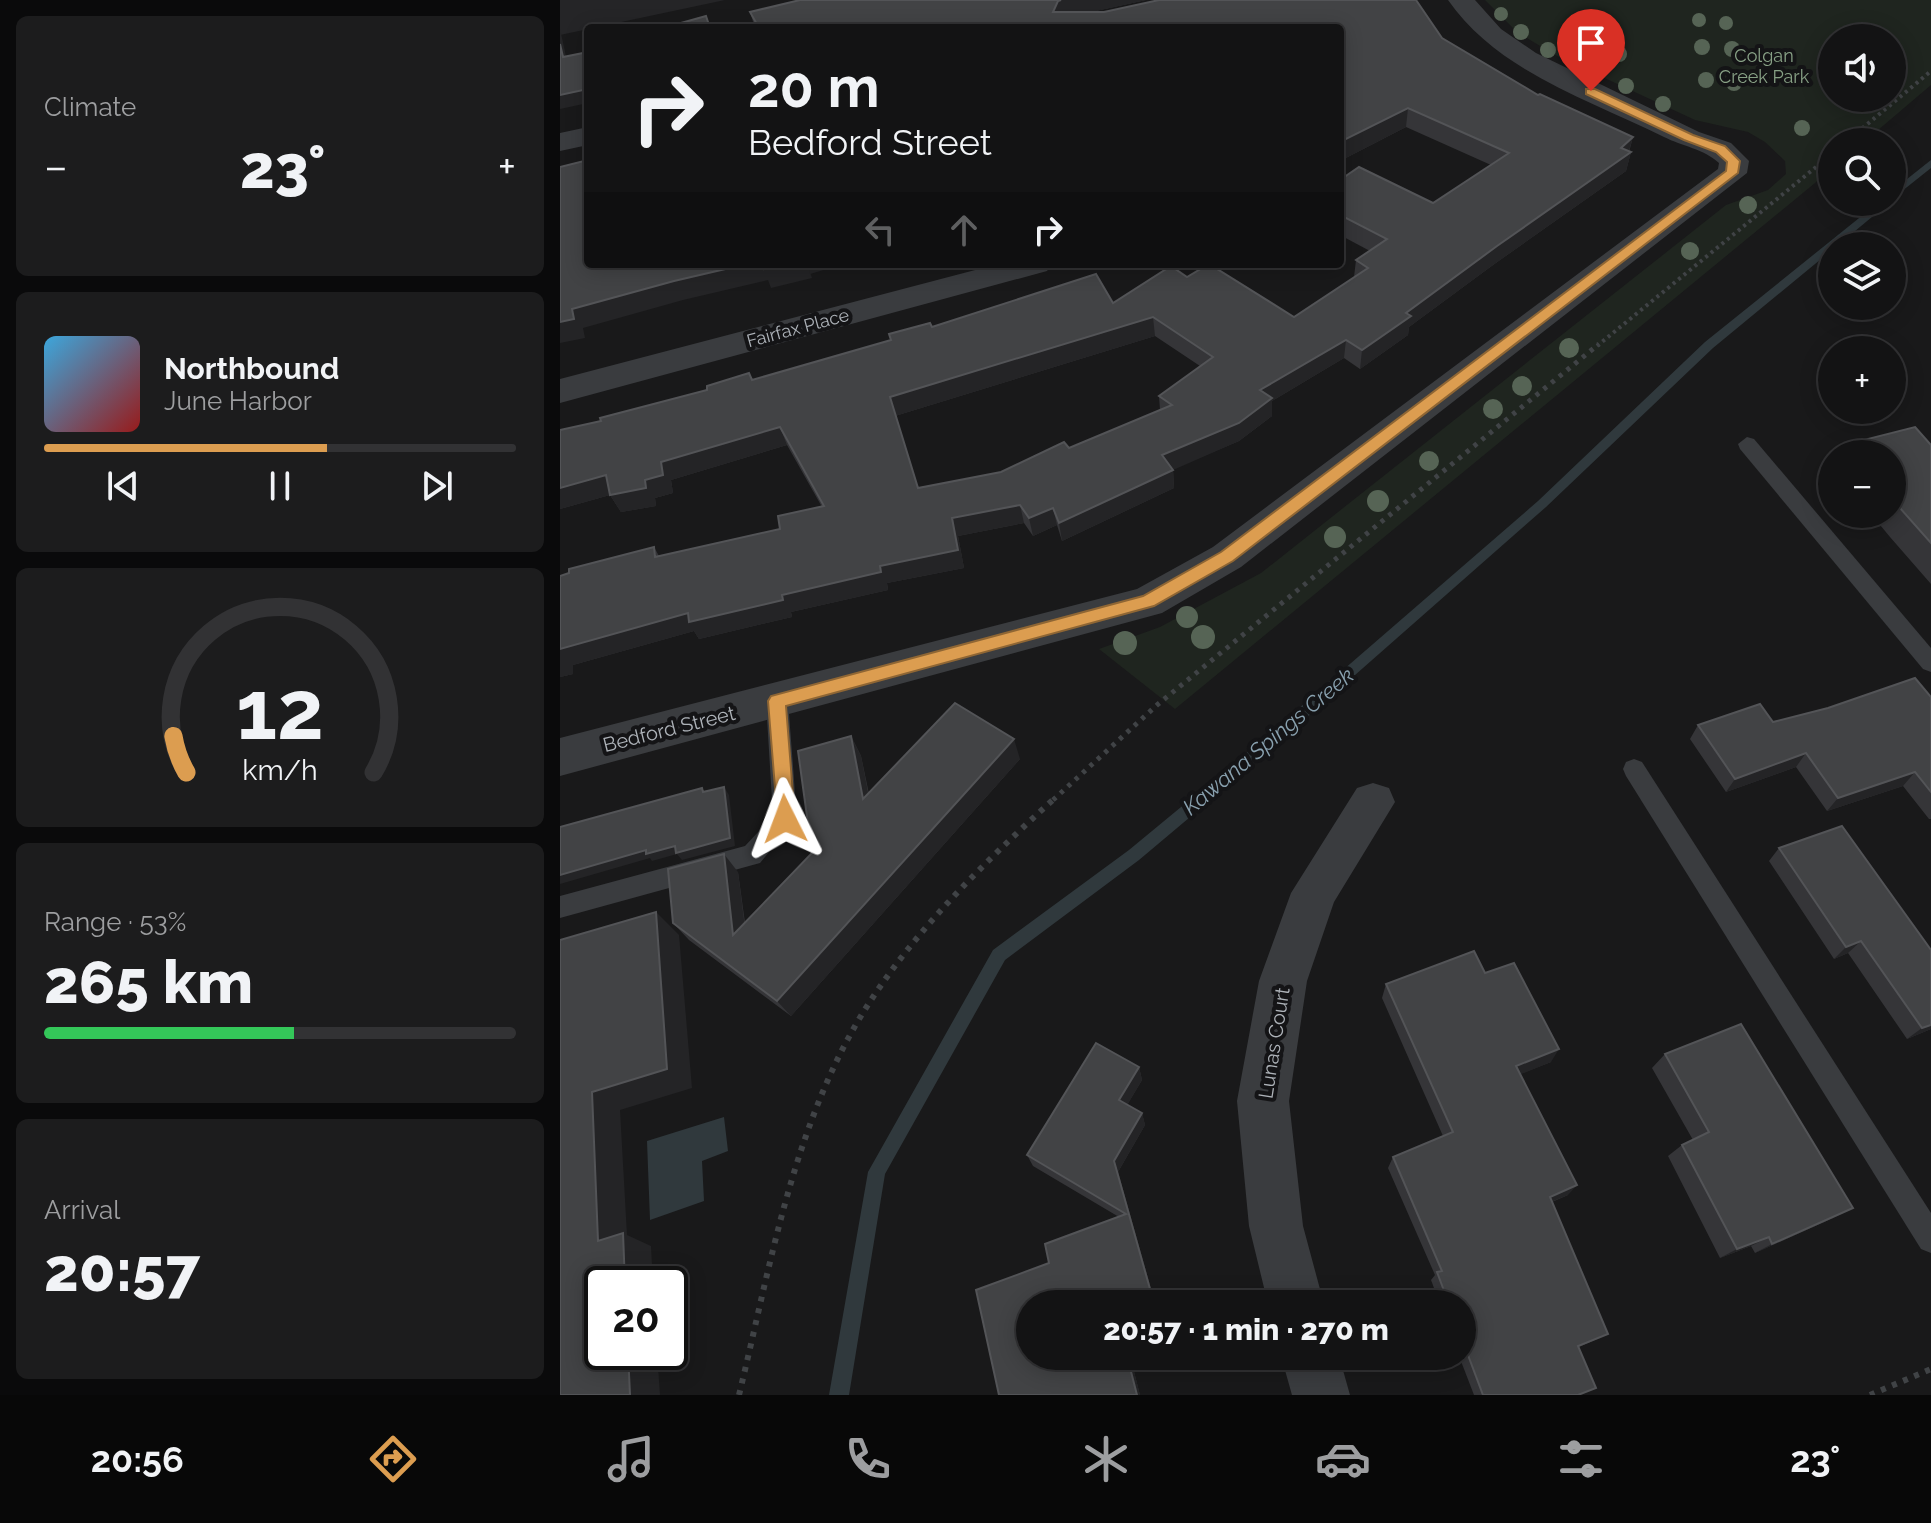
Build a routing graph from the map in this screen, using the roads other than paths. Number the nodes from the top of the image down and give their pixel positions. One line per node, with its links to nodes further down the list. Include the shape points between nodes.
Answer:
1 (1461, 0): 8 (street, Bedford Street, via 1492,35 1526,59 1721,149 1734,161 1732,173 1227,557 1148,602)
2 (584, 137): 3 (street)
3 (560, 142)
4 (1021, 268): 5 (street, Fairfax Place)
5 (560, 391)
6 (1747, 444): 7 (lane)
7 (1931, 663)
8 (777, 701): 9 (street, Bedford Street); 12 (lane, via 785,819 752,855)
9 (560, 757)
10 (1634, 769): 13 (lane)
11 (1373, 802): 14 (street, Lunas Court, via 1314,893 1283,981 1263,1101 1276,1226)
12 (560, 907)
13 (1931, 1239)
14 (1292, 1290)
15 (1314, 1370): 16 (street)
16 (1321, 1395)

